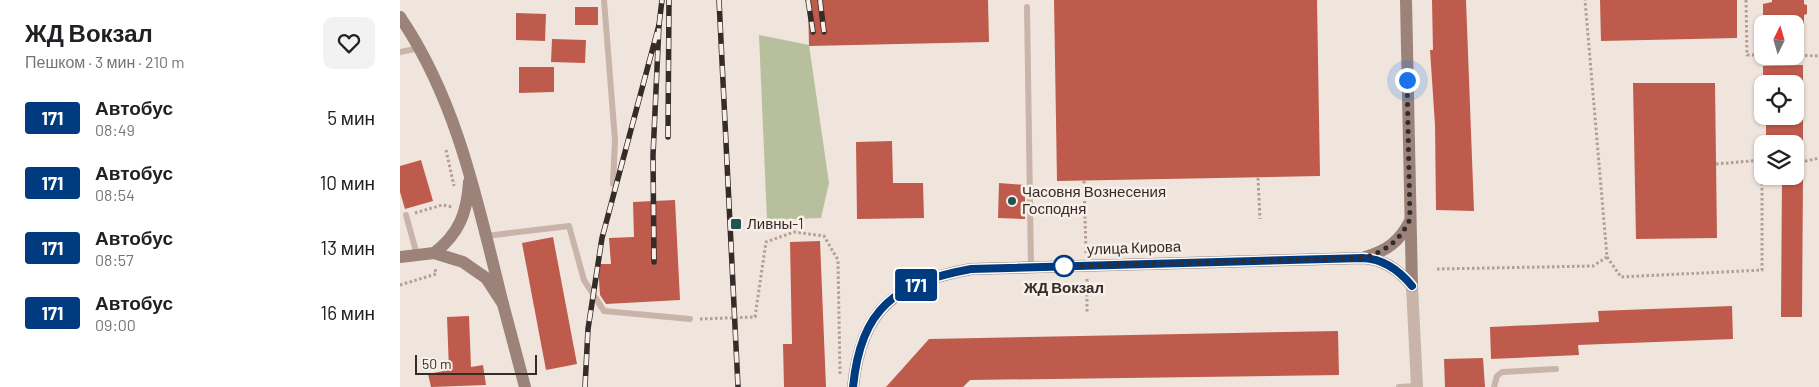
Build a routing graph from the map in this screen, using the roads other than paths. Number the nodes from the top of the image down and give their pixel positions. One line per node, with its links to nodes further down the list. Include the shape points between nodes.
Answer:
1 (604, 0): 8 (lane, via 615,140)
2 (1406, 0): 10 (street)
3 (1027, 7): 16 (lane)
4 (400, 16): 5 (street)
5 (421, 48): 6 (lane); 7 (street, via 450,114)
6 (400, 52)
7 (470, 171): 11 (street); 12 (street, via 464,218 453,236)
8 (613, 184)
9 (406, 216): 13 (lane)
10 (1410, 219): 15 (street, via 1402,235 1392,245); 17 (street)
11 (486, 236): 18 (street); 19 (lane, via 569,226 584,280 604,311)
12 (434, 253): 13 (street); 18 (street, via 455,258 476,270 490,282)
13 (417, 255): 14 (street)
14 (400, 257)
15 (1363, 258): 16 (street, улица Кирова); 17 (street, улица Кирова, via 1390,266)
16 (1031, 267): 22 (street, улица Кирова, via 956,272 927,279 901,293 877,312 867,328)
17 (1412, 286): 24 (street)
18 (503, 304): 21 (street)
19 (690, 319)
20 (1556, 369): 25 (lane, via 1502,372 1497,376)
21 (525, 387)
22 (853, 387)
23 (1399, 387): 24 (lane)
24 (1417, 387)
25 (1494, 387)

